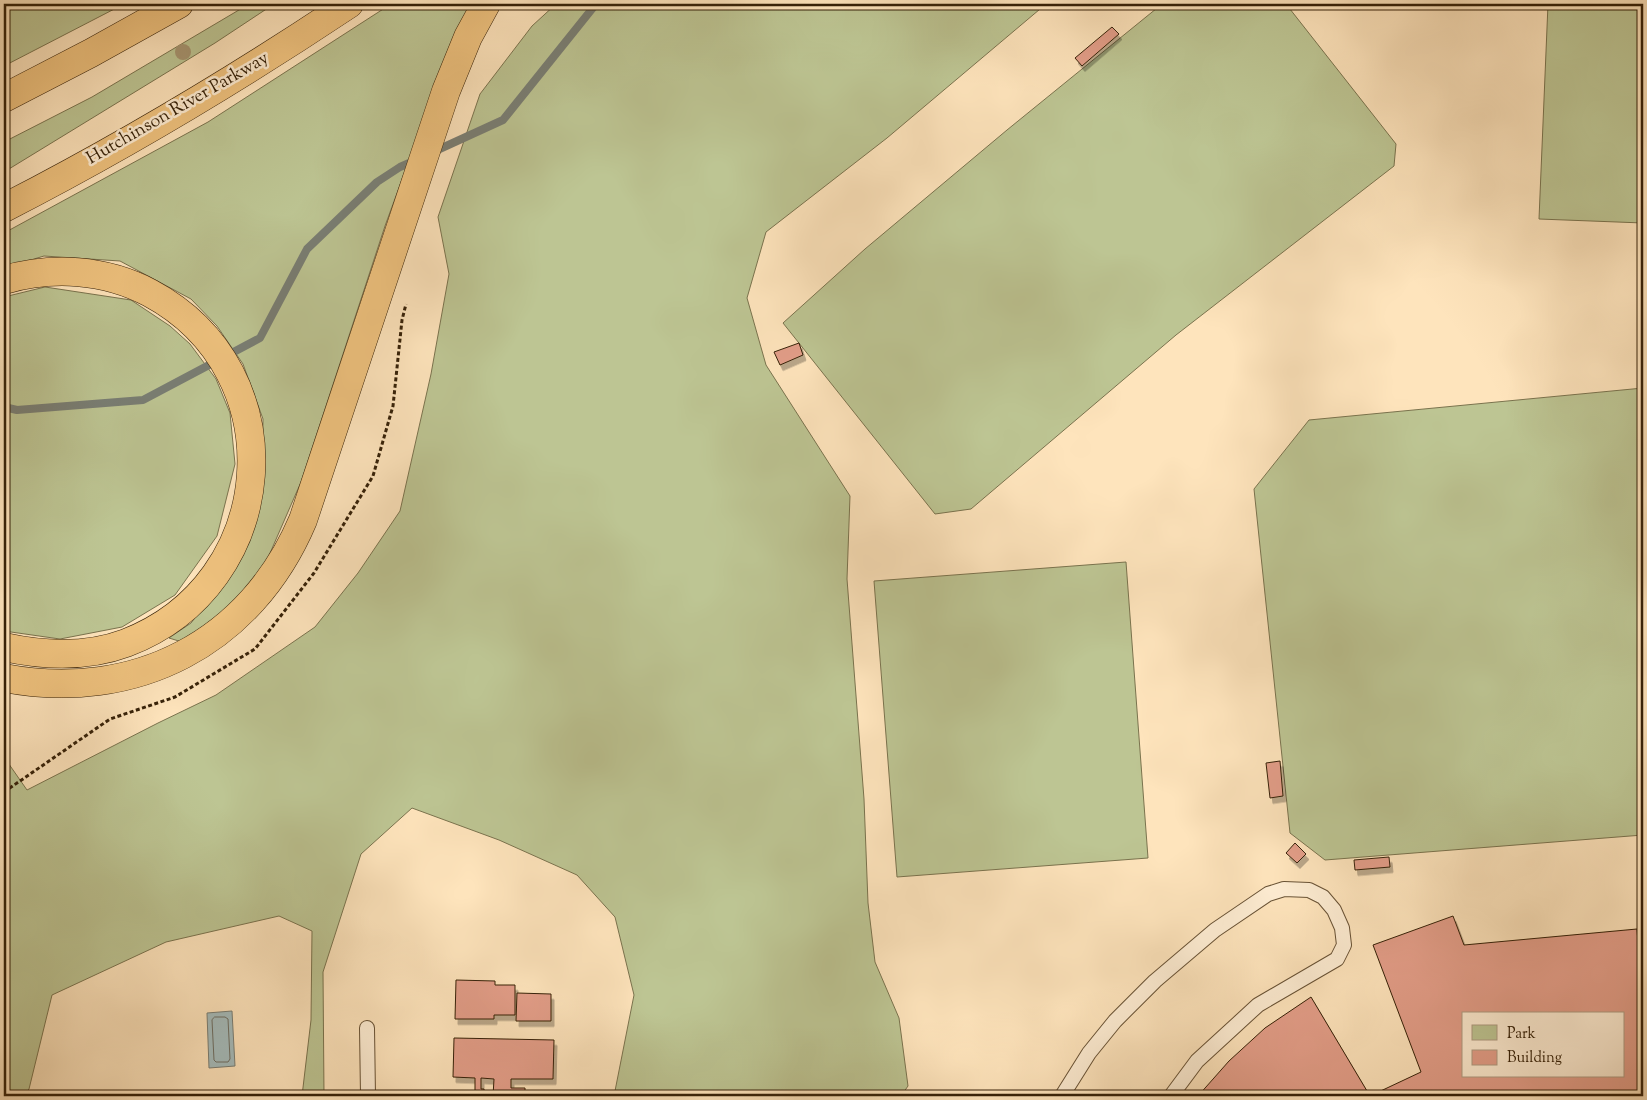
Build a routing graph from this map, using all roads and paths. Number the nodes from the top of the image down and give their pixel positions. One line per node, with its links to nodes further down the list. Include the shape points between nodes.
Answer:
1 (179, 4): 4 (highway)
2 (349, 4): 5 (highway, Hutchinson River Parkway, via 229,81)
3 (486, 4): 8 (highway, via 468,37 446,91 303,520 283,560 241,613 206,641 167,663 126,677 82,683 35,683)
4 (4, 98)
5 (4, 208)
6 (4, 280): 7 (highway, via 36,273 96,274 136,286 180,313 203,332 230,369 244,404 251,440 246,510 225,559 193,600 164,624 109,648 55,655)
7 (4, 647)
8 (4, 678)
9 (367, 1028): 10 (lane)
10 (368, 1096)
11 (1062, 1096): 12 (lane, via 1089,1053 1115,1021 1155,981 1215,930 1268,894 1284,889 1309,890 1323,897 1334,910 1342,928 1344,945 1337,959 1258,1005 1197,1061)
12 (1171, 1096)

